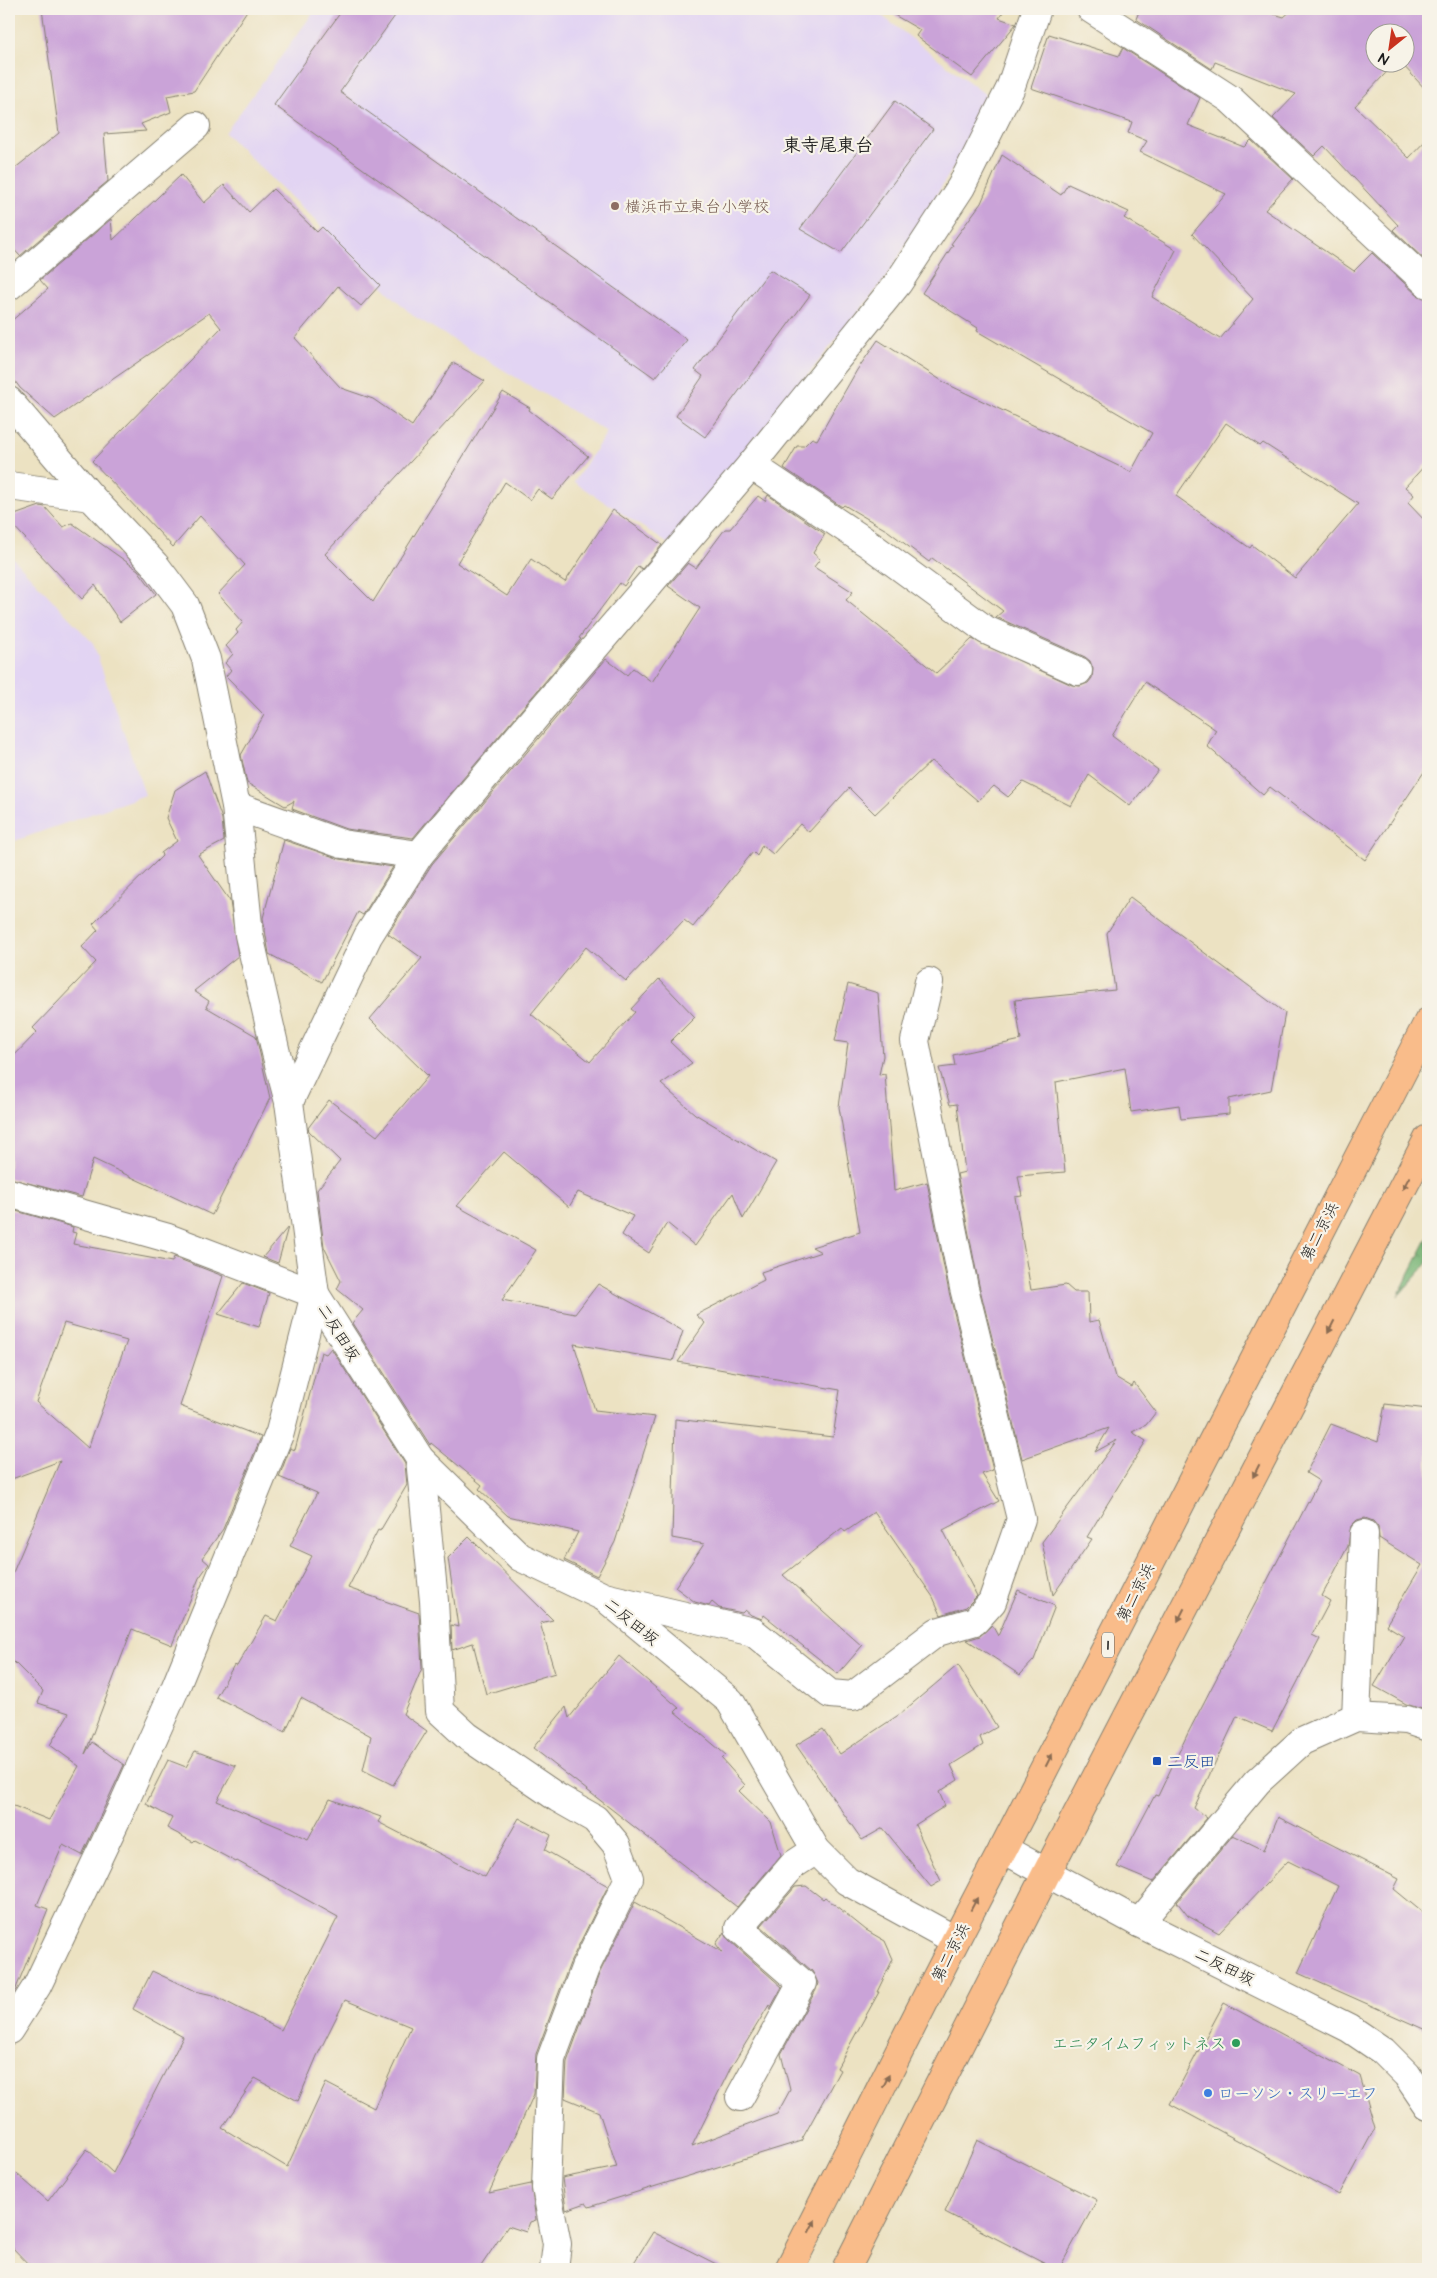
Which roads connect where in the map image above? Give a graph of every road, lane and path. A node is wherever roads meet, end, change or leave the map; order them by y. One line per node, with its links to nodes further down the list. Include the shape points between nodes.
1 (1037, 9): 7 (street, via 1010,89 961,188 898,283)
2 (1091, 9): 4 (street, via 1230,99)
3 (196, 126): 5 (street)
4 (1428, 284)
5 (9, 286)
6 (9, 401): 9 (street)
7 (752, 465): 10 (street, via 866,542 986,630); 12 (street)
8 (9, 486): 9 (street)
9 (91, 498): 11 (street, via 155,565 185,605 206,659)
10 (1078, 671)
11 (236, 806): 12 (street, via 342,844); 15 (street, via 249,935)
12 (419, 855): 15 (street, via 368,936)
13 (928, 982): 21 (street, via 915,1041 964,1288 1021,1519 992,1602 974,1621 937,1632 853,1696 830,1694 753,1632)
14 (1428, 1022): 24 (highway, 第二京浜 / 1, one-way to 14)
15 (290, 1102): 18 (street)
16 (1428, 1139): 26 (highway, one-way to 26)
17 (9, 1193): 18 (street, via 168,1238)
18 (315, 1294): 19 (street, 二反田坂); 29 (street, via 280,1432 174,1692 37,1986)
19 (420, 1459): 21 (street, 二反田坂, via 520,1557); 32 (street, via 434,1601 440,1711 467,1736 558,1798 595,1819 616,1844 629,1878 586,1968 551,2059 546,2188 557,2244)
20 (1364, 1534): 22 (street)
21 (604, 1597): 25 (street, 二反田坂, via 730,1701)
22 (1356, 1717): 23 (street, via 1407,1720); 27 (street, via 1302,1741 1257,1782)
23 (1428, 1727)
24 (1003, 1849): 26 (street, 二反田坂); 28 (highway, 第二京浜 / 1, one-way to 24)
25 (816, 1850): 28 (street, 二反田坂, via 847,1881); 30 (street, via 793,1865 739,1928 802,1983)
26 (1047, 1872): 27 (street, 二反田坂); 34 (highway)
27 (1139, 1923): 31 (street, 二反田坂, via 1349,2028 1383,2051 1401,2069)
28 (955, 1940): 33 (highway, 第二京浜 / 1, one-way to 28)
29 (9, 2030)
30 (740, 2098)
31 (1428, 2106)
32 (554, 2269)
33 (789, 2269)
34 (846, 2269)

